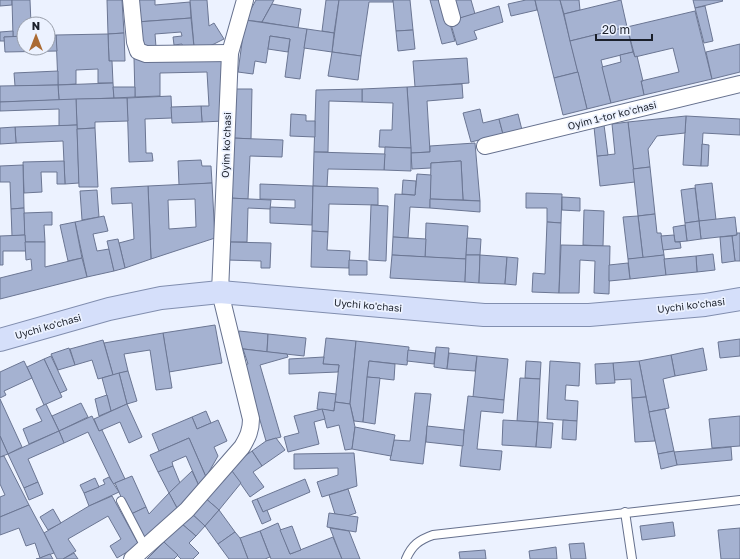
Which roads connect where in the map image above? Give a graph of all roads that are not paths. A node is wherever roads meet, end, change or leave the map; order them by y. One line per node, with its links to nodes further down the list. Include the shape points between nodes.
1 (130, 0): 5 (street, via 138,51 146,54)
2 (245, 0): 5 (street, Oyim koʻchasi)
3 (447, 0): 4 (street)
4 (452, 18)
5 (230, 53): 8 (street, Oyim koʻchasi)
6 (740, 84): 7 (street, Oyim 1-tor koʻchasi)
7 (485, 146)
8 (220, 292): 9 (main road, Uychi ko'chasi, via 484,315 589,315 706,305); 10 (main road, Uychi ko'chasi, via 162,298 109,309); 14 (street, Oyim koʻchasi, via 251,419 250,433 242,447 186,510)
9 (740, 299)
10 (0, 340)
11 (740, 500): 13 (lane)
12 (120, 501): 14 (lane)
13 (625, 512): 16 (lane, via 433,535 420,540 411,548); 17 (lane)
14 (145, 547): 15 (street, Oyim koʻchasi)
15 (132, 559)
16 (406, 559)
17 (632, 559)

